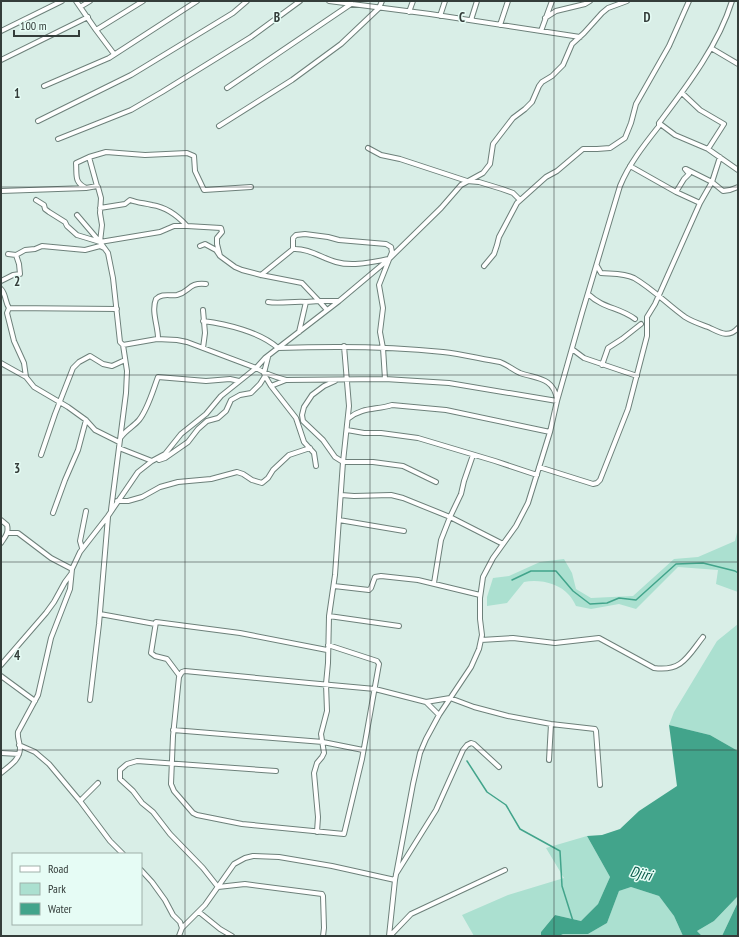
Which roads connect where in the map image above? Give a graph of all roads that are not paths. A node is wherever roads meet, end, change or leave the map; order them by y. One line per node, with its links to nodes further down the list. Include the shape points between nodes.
1 (62, 1): 29 (street)
2 (76, 1): 20 (street)
3 (90, 1): 20 (street)
4 (143, 1): 28 (street)
5 (197, 1): 33 (street)
6 (247, 1): 39 (street, via 131,75)
7 (300, 1): 42 (street, via 251,37 131,110)
8 (329, 1): 19 (street)
9 (382, 1): 21 (street)
10 (413, 1): 22 (street)
11 (445, 1): 23 (street)
12 (478, 1): 26 (street)
13 (508, 1): 27 (street)
14 (552, 1): 25 (street)
15 (590, 1): 25 (street, via 556,11)
16 (627, 1): 31 (street, via 608,8)
17 (689, 1): 58 (street, via 669,46 636,104 625,138 610,148 583,149)
18 (732, 1): 32 (street)
19 (351, 2): 21 (street); 37 (street)
20 (80, 7): 24 (street)
21 (379, 8): 22 (street); 41 (street, via 341,44 292,80)
22 (409, 12): 23 (street)
23 (440, 16): 26 (street)
24 (88, 17): 28 (street); 34 (street)
25 (545, 18): 30 (street)
26 (471, 20): 27 (street)
27 (500, 25): 30 (street)
28 (96, 30): 33 (street)
29 (1, 31)
30 (541, 31): 31 (street)
31 (580, 36): 49 (street, via 572,44 563,64 539,86 532,102 513,118 493,144 487,169)
32 (711, 48): 35 (street); 38 (street)
33 (114, 54): 36 (street)
34 (1, 60)
35 (738, 64)
36 (44, 86)
37 (227, 88)
38 (682, 94): 40 (street); 44 (street, via 700,110 724,124)
39 (38, 121)
40 (659, 123): 44 (street, via 675,135); 47 (street)
41 (219, 126)
42 (58, 139)
43 (368, 148): 49 (street, via 381,155)
44 (708, 149): 46 (street)
45 (89, 157): 51 (street); 52 (street, via 106,152 145,155 187,153 194,156 195,171 204,190); 54 (street, via 76,163 77,181)
46 (720, 157): 48 (street); 50 (street)
47 (630, 166): 56 (street); 71 (street, via 616,201)
48 (738, 170)
49 (467, 181): 58 (street, via 502,188); 70 (street, via 461,184 442,208)
50 (712, 182): 53 (street, via 724,191); 56 (street, via 685,169 689,174); 59 (street)
51 (97, 186): 54 (street); 60 (street)
52 (251, 187)
53 (738, 187)
54 (86, 188): 55 (street)
55 (1, 191)
56 (676, 192): 59 (street)
57 (36, 200): 63 (street, via 65,222 77,235)
58 (520, 200): 72 (street, via 506,221 494,254)
59 (700, 203): 78 (street)
60 (100, 208): 62 (street, via 125,204 130,200 167,210); 63 (street)
61 (77, 215): 63 (street)
62 (187, 226): 63 (street, via 174,226 147,235); 69 (street, via 221,228 222,232 217,238)
63 (100, 242): 65 (street)
64 (200, 246): 69 (street, via 205,244 216,250)
65 (106, 248): 68 (street, via 100,246 85,250 42,246); 84 (street)
66 (293, 249): 70 (street, via 341,263 363,264); 70 (street, via 293,238 305,234 386,244 391,247 392,252); 73 (street)
67 (8, 254): 68 (street)
68 (16, 255): 74 (street, via 20,274)
69 (220, 256): 73 (street, via 235,267)
70 (389, 259): 80 (street); 98 (street, via 379,285 383,308 380,329)
71 (597, 265): 77 (street); 78 (street, via 600,273 625,275)
72 (484, 266)
73 (261, 275): 79 (street, via 302,283)
74 (1, 281)
75 (206, 284): 92 (street, via 194,284 179,294 160,296 156,299 154,312)
76 (1, 288): 83 (street)
77 (588, 294): 87 (street, via 601,304); 99 (street)
78 (658, 296): 90 (street, via 695,323 729,334); 107 (street, via 647,317 647,336)
79 (319, 301): 80 (street); 82 (street); 86 (street)
80 (339, 301): 86 (street)
81 (268, 302): 82 (street)
82 (306, 302): 91 (street)
83 (9, 308): 84 (street); 108 (street, via 7,313 14,341 24,363)
84 (117, 309): 94 (street, via 120,342)
85 (203, 310): 88 (street)
86 (327, 310): 91 (street)
87 (635, 319)
88 (203, 321): 96 (street); 97 (street, via 250,333)
89 (641, 324): 104 (street, via 608,348)
90 (738, 328)
91 (299, 332): 97 (street)
92 (158, 338): 93 (street); 96 (street, via 186,342)
93 (129, 344): 94 (street); 100 (street)
94 (123, 345): 100 (street)
95 (344, 346): 97 (street); 98 (street); 112 (street)
96 (203, 348): 105 (street)
97 (278, 348): 101 (street)
98 (383, 348): 110 (street); 115 (street, via 444,352 500,362 519,373 549,383 555,390)
99 (572, 349): 104 (street, via 584,358); 115 (street)
100 (124, 354): 102 (street)
101 (268, 357): 105 (street); 106 (street)
102 (125, 360): 116 (street, via 112,366 90,356 79,362 73,368); 121 (street, via 127,373)
103 (1, 363): 108 (street)
104 (602, 365): 107 (street)
105 (256, 368): 106 (street); 113 (street)
106 (264, 374): 111 (street); 114 (street); 126 (street, via 260,384 251,393 231,400 226,411 198,428 188,442 165,458)
107 (637, 376): 129 (street, via 628,409 597,483 593,484)
108 (26, 377): 116 (street, via 34,387)
109 (339, 379): 111 (street); 112 (street); 127 (street, via 312,395 304,407 302,418 335,457)
110 (385, 379): 112 (street); 115 (street, via 460,384)
111 (286, 380): 114 (street)
112 (348, 380): 117 (street)
113 (239, 381): 121 (street, via 158,377 146,411); 126 (street, via 221,396 206,414 181,434 165,454)
114 (271, 386): 123 (street, via 296,418 304,442)
115 (557, 401): 120 (street)
116 (60, 402): 118 (street); 124 (street)
117 (349, 418): 119 (street); 120 (street, via 360,411 392,405 446,410)
118 (86, 420): 121 (street, via 95,430); 136 (street, via 76,455)
119 (347, 430): 125 (street, via 418,438); 127 (street)
120 (550, 432): 129 (street)
121 (120, 440): 122 (street)
122 (119, 448): 126 (street); 134 (street)
123 (310, 448): 128 (street, via 314,453); 133 (street, via 289,455 262,483 237,472 160,487 142,497)
124 (40, 455)
125 (473, 455): 130 (street); 138 (street, via 461,494)
126 (152, 461): 133 (street, via 138,472)
127 (343, 462): 131 (street, via 396,465); 132 (street)
128 (316, 466)
129 (539, 467): 130 (street)
130 (537, 475): 144 (street, via 528,503)
131 (436, 482)
132 (341, 495): 138 (street, via 397,496); 140 (street)
133 (117, 502): 134 (street)
134 (111, 510): 137 (street)
135 (86, 511): 145 (street, via 80,541)
136 (53, 513)
137 (108, 516): 145 (street); 150 (street)
138 (450, 517): 144 (street); 147 (street, via 441,540)
139 (1, 520): 142 (street, via 7,525)
140 (339, 520): 141 (street); 148 (street)
141 (404, 531)
142 (8, 533): 143 (street); 146 (street, via 18,533)
143 (1, 544)
144 (503, 544): 149 (street, via 487,567)
145 (82, 548): 146 (street)
146 (72, 572): 158 (street, via 46,613); 165 (street, via 70,589 51,638 41,688)
147 (434, 583): 148 (street, via 381,576 375,578 370,590); 149 (street)
148 (334, 586): 151 (street)
149 (480, 595): 155 (street)
150 (100, 614): 152 (street); 164 (street)
151 (329, 616): 153 (street); 156 (street)
152 (155, 624): 157 (street, via 158,621 240,633); 159 (street, via 151,653 167,659)
153 (399, 626)
154 (703, 636): 155 (street, via 678,666 658,668 599,638 555,643 512,638)
155 (481, 640): 163 (street, via 471,667)
156 (328, 645): 157 (street); 162 (street, via 379,662)
157 (328, 650): 161 (street)
158 (1, 665)
159 (179, 675): 161 (street, via 185,671); 169 (street)
160 (1, 676): 165 (street)
161 (326, 684): 162 (street); 170 (street, via 327,711 322,731)
162 (375, 689): 166 (street); 172 (street)
163 (450, 698): 166 (street); 167 (street); 168 (street, via 493,712)
164 (90, 700)
165 (35, 701): 171 (street, via 18,732)
166 (426, 702): 167 (street)
167 (439, 715): 187 (street, via 420,753)
168 (551, 724): 175 (street); 181 (street, via 595,729)
169 (173, 730): 170 (street); 176 (street)
170 (323, 742): 172 (street); 183 (street, via 323,755 314,773)
171 (19, 745): 174 (street); 182 (street, via 35,752 46,761)
172 (363, 750): 183 (street, via 345,832)
173 (1, 753): 174 (street)
174 (19, 754): 179 (street, via 15,762)
175 (549, 760)
176 (171, 763): 178 (street); 183 (street, via 172,787 197,815 242,824); 189 (street, via 137,761 127,764 120,770 120,779 154,812 170,834)
177 (499, 767): 187 (street, via 474,744 467,745 436,810)
178 (276, 771)
179 (1, 773)
180 (98, 783): 182 (street)
181 (600, 785)
182 (80, 801): 184 (street)
183 (317, 832)
184 (122, 853)
185 (504, 870): 195 (street, via 411,914)
186 (142, 871): 191 (street, via 161,894)
187 (396, 875): 188 (street)
188 (394, 880): 189 (street, via 317,863 253,856 234,864); 195 (street)
189 (218, 887): 190 (street); 194 (street, via 245,884 322,894)
190 (199, 912): 191 (street); 193 (street)
191 (182, 928): 192 (street)
192 (178, 936)
193 (232, 936)
194 (323, 936)
195 (389, 936)

